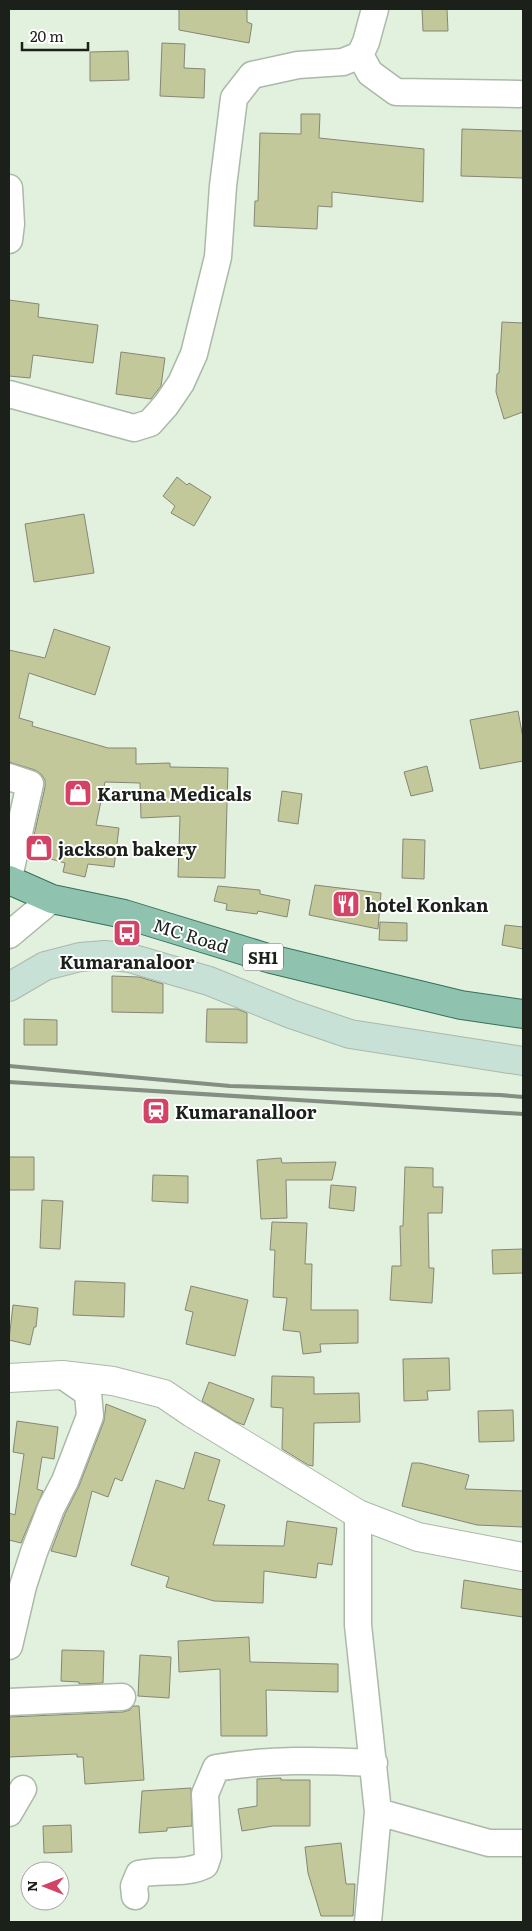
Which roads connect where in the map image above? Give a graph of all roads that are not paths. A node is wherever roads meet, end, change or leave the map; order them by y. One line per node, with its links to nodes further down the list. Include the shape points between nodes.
1 (376, 9): 2 (street)
2 (360, 55): 3 (street, via 370,73 396,92); 6 (street, via 343,62 298,65 252,75 234,98 218,257 194,354 181,383 150,423 134,428)
3 (519, 94)
4 (9, 188): 5 (street)
5 (9, 240)
6 (9, 394)
7 (9, 778): 8 (street, via 30,784)
8 (9, 879): 9 (main road, MC Road / SH1)
9 (52, 899): 10 (street); 12 (main road, MC Road / SH1, via 124,914 271,959 461,1005)
10 (9, 935)
11 (9, 987): 13 (main road, via 45,966 80,957 130,958 209,981 350,1034)
12 (523, 1014)
13 (523, 1061)
14 (62, 1375): 15 (street); 16 (street, via 114,1381 164,1394); 18 (street, via 88,1393 90,1416 34,1552)
15 (9, 1378)
16 (358, 1514): 17 (street, via 418,1537); 21 (street, via 358,1625)
17 (523, 1557)
18 (9, 1646)
19 (122, 1697): 20 (street)
20 (9, 1702)
21 (374, 1763): 23 (street); 26 (street, via 295,1761 216,1768 205,1794 208,1856 205,1865 197,1869 139,1874 134,1886)
22 (23, 1789): 24 (street)
23 (378, 1812): 25 (street, via 489,1843); 27 (street)
24 (9, 1813)
25 (523, 1843)
26 (135, 1896)
27 (368, 1922)

